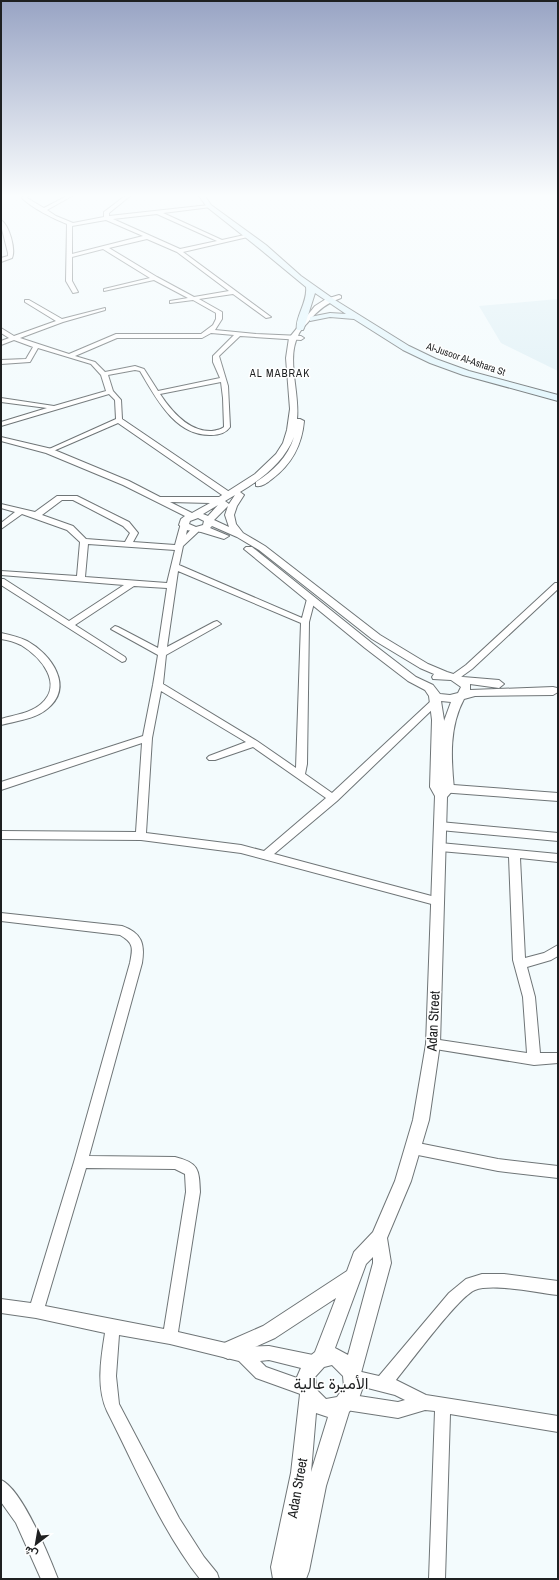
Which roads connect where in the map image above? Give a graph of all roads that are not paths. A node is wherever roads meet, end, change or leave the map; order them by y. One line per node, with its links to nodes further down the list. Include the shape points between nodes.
1 (69, 270): 9 (street, via 69,281)
2 (141, 270): 6 (street)
3 (203, 270): 10 (street)
4 (290, 270): 7 (main road, Al-Jusoor Al-Ashara St)
5 (298, 270): 13 (main road, Al-Jusoor Al-Ashara St)
6 (155, 278): 8 (street); 12 (street)
7 (310, 286): 13 (main road, Al-Jusoor Al-Ashara St); 22 (main road, via 310,299)
8 (106, 290)
9 (76, 292)
10 (234, 292): 11 (street); 18 (street)
11 (209, 296): 12 (street); 16 (street, via 206,300)
12 (192, 299): 15 (street); 16 (street)
13 (335, 299): 19 (street, via 321,309); 20 (main road, Al-Jusoor Al-Ashara St); 22 (street, via 322,302); 35 (main road, Al-Jusoor Al-Ashara St, via 435,354 485,372)
14 (28, 301): 21 (street)
15 (172, 302)
16 (209, 305): 24 (street, via 220,314)
17 (103, 309): 21 (street)
18 (268, 317)
19 (313, 319): 20 (main road, via 338,315); 27 (street)
20 (362, 320): 37 (main road, Al-Jusoor Al-Ashara St, via 406,348 433,361)
21 (61, 321): 26 (street)
22 (300, 328): 27 (street)
23 (1, 330): 26 (street)
24 (211, 331): 25 (street); 30 (street, via 192,338 116,336)
25 (238, 335): 27 (street); 33 (street, via 216,356 215,360)
26 (13, 338): 28 (street); 29 (street)
27 (297, 338): 44 (street, via 289,366 293,391 292,430 286,444 263,473); 45 (street, via 300,427 294,451 281,468)
28 (1, 342)
29 (36, 346): 30 (street); 31 (street, via 28,361)
30 (69, 356): 32 (street, via 93,364)
31 (1, 362)
32 (104, 374): 34 (street); 36 (street, via 135,368 142,370)
33 (224, 379): 36 (street); 36 (street, via 228,398 227,427 220,432 203,433 189,428 173,415)
34 (110, 392): 39 (street); 40 (street, via 118,400)
35 (558, 392)
36 (157, 394)
37 (558, 398)
38 (1, 400): 39 (street)
39 (53, 407): 41 (street)
40 (119, 420): 43 (street); 44 (street)
41 (1, 424)
42 (1, 439): 43 (street)
43 (49, 451): 46 (street, via 126,483)
44 (228, 495): 47 (street)
45 (240, 496): 52 (street, via 222,505); 54 (street, via 233,503 229,516 232,526)
46 (154, 498): 47 (street); 51 (street, via 168,506 171,511)
47 (219, 500): 51 (street)
48 (1, 506): 49 (street)
49 (21, 511): 50 (street); 53 (street)
50 (36, 515): 55 (street, via 70,528); 56 (street, via 60,498 74,498 126,524 134,533)
51 (189, 519): 52 (street, via 202,516); 52 (street, via 188,528); 57 (street)
52 (204, 525): 54 (street); 57 (street); 65 (street, via 247,548)
53 (1, 527)
54 (240, 535): 73 (street, via 278,560 376,637 424,666)
55 (84, 541): 56 (street); 60 (street)
56 (128, 544): 57 (street)
57 (178, 547): 58 (street)
58 (174, 566): 64 (street); 66 (street)
59 (1, 573): 60 (street)
60 (81, 578): 62 (street)
61 (1, 581): 67 (street)
62 (132, 583): 64 (street); 67 (street)
63 (558, 585): 73 (street, via 469,667)
64 (170, 586): 71 (street)
65 (311, 599): 66 (street); 76 (street)
66 (305, 622): 82 (street)
67 (70, 624): 72 (street)
68 (217, 624): 71 (street)
69 (115, 629): 71 (street)
70 (1, 636): 78 (street, via 26,644 38,653 57,680 57,689 44,706 31,713)
71 (162, 654): 74 (street)
72 (122, 659)
73 (453, 678): 75 (street); 76 (street, via 432,679); 77 (street, via 466,688)
74 (158, 685): 79 (street); 80 (street)
75 (555, 692): 77 (street, via 486,691)
76 (432, 695): 77 (street, via 446,699); 84 (street, Adan Street, via 438,720); 86 (street)
77 (461, 696): 84 (street, Adan Street, via 448,718)
78 (1, 722)
79 (147, 738): 83 (street); 89 (street)
80 (254, 742): 81 (street); 82 (street)
81 (212, 758)
82 (300, 774): 86 (street)
83 (1, 786)
84 (442, 791): 85 (street); 87 (street, Adan Street)
85 (558, 797)
86 (333, 798): 93 (street)
87 (440, 826): 90 (street); 91 (street, Adan Street)
88 (1, 835): 89 (street)
89 (141, 836): 93 (street, via 241,848)
90 (558, 837)
91 (440, 847): 92 (street); 95 (street, Adan Street)
92 (514, 854): 94 (street); 98 (street)
93 (266, 855): 95 (street)
94 (558, 858)
95 (439, 902): 99 (street, Adan Street)
96 (1, 917): 103 (street, via 122,931 136,941 136,963)
97 (558, 950): 98 (street, via 547,957)
98 (520, 964): 101 (street, via 529,997)
99 (433, 1044): 101 (street); 102 (street, Adan Street, via 421,1120)
100 (558, 1058): 101 (street)
101 (534, 1059)
102 (413, 1148): 104 (street, via 498,1165); 105 (street, Adan Street, via 403,1181)
103 (81, 1162): 109 (street); 111 (street, via 175,1163 192,1171 193,1192)
104 (558, 1172)
105 (379, 1238): 106 (street, Adan Street, via 360,1258); 114 (street, Adan Street, via 382,1262)
106 (354, 1276): 112 (street); 113 (street, Adan Street)
107 (558, 1288): 115 (street, via 501,1282 473,1284 454,1298)
108 (1, 1306): 109 (street)
109 (36, 1311): 110 (street)
110 (113, 1327): 111 (street); 123 (street, via 107,1387 112,1406 173,1524 198,1563)
111 (170, 1337): 112 (street)
112 (236, 1352): 113 (street, via 269,1353); 116 (street, via 261,1373)
113 (317, 1360): 114 (street, via 333,1356 344,1362); 116 (street, via 308,1370)
114 (353, 1375): 115 (street); 118 (street, via 353,1391)
115 (382, 1385): 117 (street, via 397,1388)
116 (308, 1392): 118 (street, via 315,1403 323,1408 333,1409); 124 (street, Adan Street, via 301,1473 281,1567)
117 (425, 1402): 118 (street, via 398,1410); 119 (street)
118 (344, 1404): 125 (street, Adan Street, via 316,1486 300,1571)
119 (443, 1405): 120 (street); 126 (street)
120 (558, 1424)
121 (1, 1488): 122 (street, via 22,1518)
122 (50, 1579)
123 (212, 1579)
124 (283, 1579)
125 (296, 1579)
126 (437, 1579)

